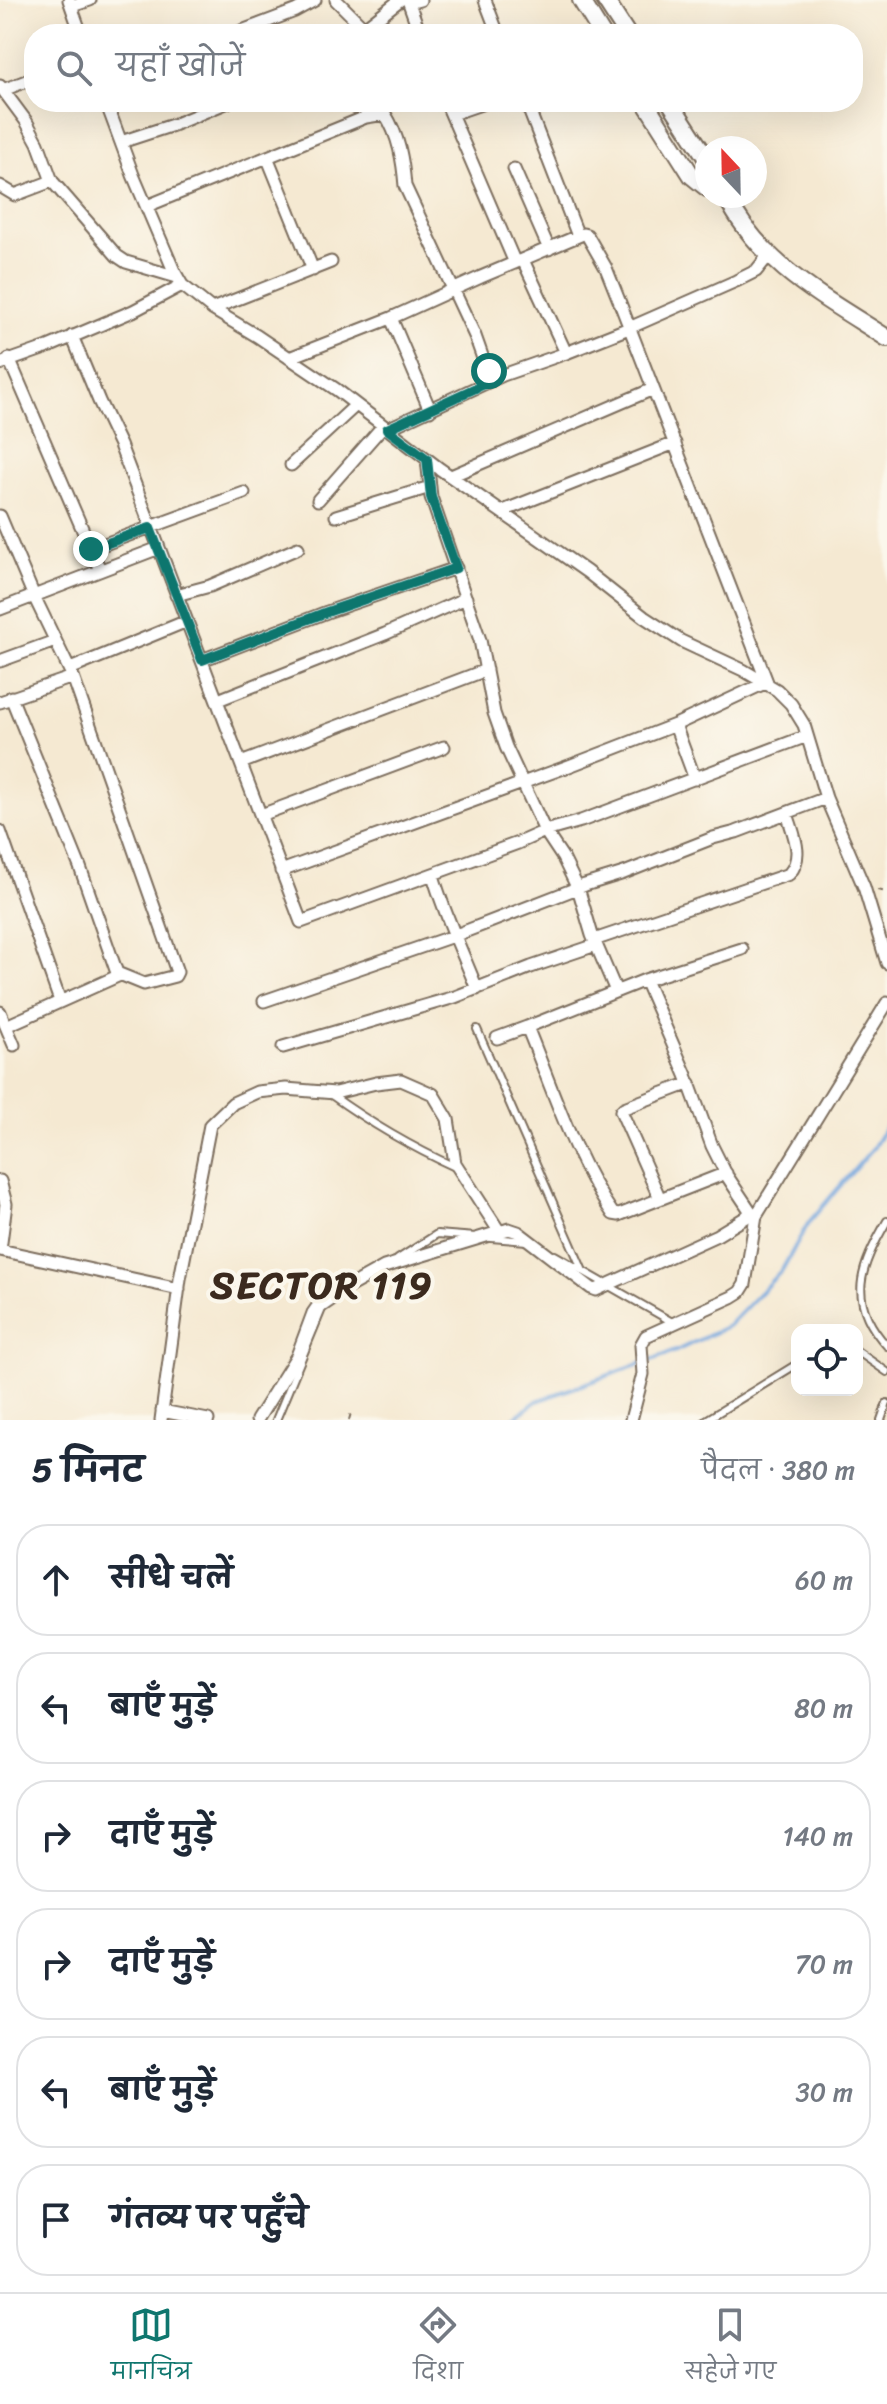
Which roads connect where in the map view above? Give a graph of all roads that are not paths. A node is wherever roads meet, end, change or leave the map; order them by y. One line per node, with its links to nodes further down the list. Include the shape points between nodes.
1 (90, 0): 7 (street)
2 (315, 0): 10 (street)
3 (336, 0): 11 (street)
4 (485, 0): 14 (street)
5 (581, 0): 15 (main road)
6 (409, 1): 12 (street); 13 (street)
7 (70, 3): 9 (street)
8 (611, 3): 16 (main road)
9 (77, 24)
10 (261, 24)
11 (357, 24)
12 (376, 24)
13 (417, 24)
14 (494, 24)
15 (596, 24)
16 (622, 24)
17 (24, 81): 18 (street)
18 (2, 88): 31 (street, via 38,143)
19 (110, 112): 27 (street)
20 (204, 112): 27 (street)
21 (458, 112): 25 (street)
22 (530, 112): 35 (street)
23 (651, 112): 30 (main road)
24 (676, 112): 26 (main road)
25 (452, 114): 38 (street)
26 (695, 141)
27 (121, 142): 33 (street)
28 (268, 159): 33 (street); 40 (street); 42 (street, via 366,117 385,114 403,161 405,186)
29 (514, 169): 36 (street)
30 (695, 178)
31 (52, 181): 32 (street, via 18,194); 41 (street, via 117,256)
32 (2, 190)
33 (147, 206): 41 (street)
34 (734, 208): 37 (main road)
35 (578, 236): 36 (street); 45 (street, via 585,234 591,242)
36 (549, 249): 38 (street)
37 (768, 256): 45 (street, via 756,271); 47 (main road)
38 (519, 261): 42 (street); 48 (street)
39 (331, 262): 40 (street)
40 (313, 270): 43 (street)
41 (180, 281): 43 (street); 46 (street, via 133,311)
42 (453, 289): 44 (street); 51 (street)
43 (212, 309): 49 (street)
44 (391, 318): 49 (street); 54 (street)
45 (629, 328): 48 (street); 52 (street)
46 (72, 336): 50 (street); 66 (street)
47 (887, 338)
48 (566, 353): 51 (street)
49 (289, 358): 53 (street)
50 (5, 362): 70 (street)
51 (491, 381): 54 (street)
52 (653, 389): 56 (street); 59 (street)
53 (356, 405): 55 (street); 58 (street)
54 (430, 410): 55 (street)
55 (385, 427): 57 (street); 62 (street)
56 (675, 443): 63 (street); 83 (street)
57 (427, 459): 59 (street); 60 (street)
58 (291, 465)
59 (451, 476): 63 (street)
60 (430, 487): 65 (street); 71 (street)
61 (244, 493): 66 (street)
62 (318, 500)
63 (503, 511): 83 (street, via 644,617)
64 (0, 516): 67 (street)
65 (336, 516)
66 (150, 528): 68 (street); 70 (street)
67 (5, 541): 73 (street)
68 (159, 548): 72 (street); 74 (street)
69 (298, 548): 74 (street)
70 (91, 549): 72 (street)
71 (456, 568): 75 (street); 79 (street)
72 (100, 570): 73 (street)
73 (33, 594): 76 (street); 78 (street)
74 (176, 595): 77 (street)
75 (466, 598): 81 (street); 85 (street)
76 (0, 609)
77 (187, 621): 79 (street); 82 (street)
78 (55, 641): 80 (street); 82 (street)
79 (202, 660): 85 (street)
80 (0, 661)
81 (486, 670): 89 (street); 91 (street, via 494,713)
82 (71, 673): 84 (street); 104 (street, via 177,972 150,984)
83 (767, 682): 86 (street); 87 (street, via 791,704)
84 (6, 700): 104 (street, via 80,867)
85 (218, 700): 89 (street)
86 (675, 725): 90 (street); 91 (street)
87 (807, 736): 90 (street); 92 (street)
88 (444, 747): 94 (street)
89 (241, 763): 94 (street)
90 (695, 779): 96 (street)
91 (523, 782): 96 (street); 97 (street)
92 (826, 798): 93 (street); 103 (street, via 864,887)
93 (787, 813): 99 (street); 101 (street, via 798,858 789,874)
94 (261, 815): 97 (street)
95 (0, 831): 108 (street)
96 (545, 831): 98 (street); 99 (street)
97 (281, 871): 98 (street, via 304,923)
98 (433, 875): 100 (street)
99 (577, 888): 100 (street); 101 (street)
100 (456, 935): 106 (street); 109 (street)
101 (595, 942): 106 (street); 107 (street)
102 (742, 949): 105 (street)
103 (887, 963)
104 (120, 975): 108 (street)
105 (645, 980): 107 (street); 118 (street)
106 (477, 989): 117 (street)
107 (616, 991): 113 (street)
108 (60, 1001): 112 (street)
109 (264, 1001)
110 (887, 1003): 124 (street)
111 (0, 1012): 112 (street)
112 (6, 1026): 116 (street)
113 (527, 1027): 115 (street); 123 (street, via 583,1164 613,1214)
114 (477, 1029): 131 (lane)
115 (497, 1038)
116 (14, 1045)
117 (283, 1047)
118 (690, 1083): 121 (street); 123 (street, via 621,1111)
119 (327, 1092): 120 (lane, via 416,1149); 120 (street, via 401,1080 433,1094 448,1119); 133 (street, via 257,1092 233,1103 210,1125)
120 (460, 1169): 126 (street)
121 (726, 1173): 123 (street); 124 (street)
122 (0, 1181): 129 (street, via 6,1204)
123 (660, 1199)
124 (753, 1214): 132 (street); 134 (street, via 740,1292)
125 (887, 1221): 135 (lane, via 860,1279 865,1314)
126 (499, 1231): 127 (street); 128 (street, via 518,1232)
127 (480, 1237): 128 (lane); 130 (street)
128 (529, 1241): 131 (lane); 132 (street, via 591,1288)
129 (0, 1250): 133 (street)
130 (388, 1266): 142 (street, via 320,1303 297,1356); 143 (lane, via 322,1309)
131 (583, 1271): 132 (lane)
132 (608, 1285): 134 (lane)
133 (179, 1289): 140 (street)
134 (674, 1323): 144 (street, via 646,1336 641,1345 643,1374)
135 (887, 1346)
136 (863, 1355): 138 (lane)
137 (791, 1368): 145 (lane)
138 (887, 1372)
139 (887, 1403): 146 (lane)
140 (162, 1416): 141 (street)
141 (208, 1420)
142 (257, 1420)
143 (276, 1420)
144 (631, 1420)
145 (706, 1420)
146 (881, 1420)

